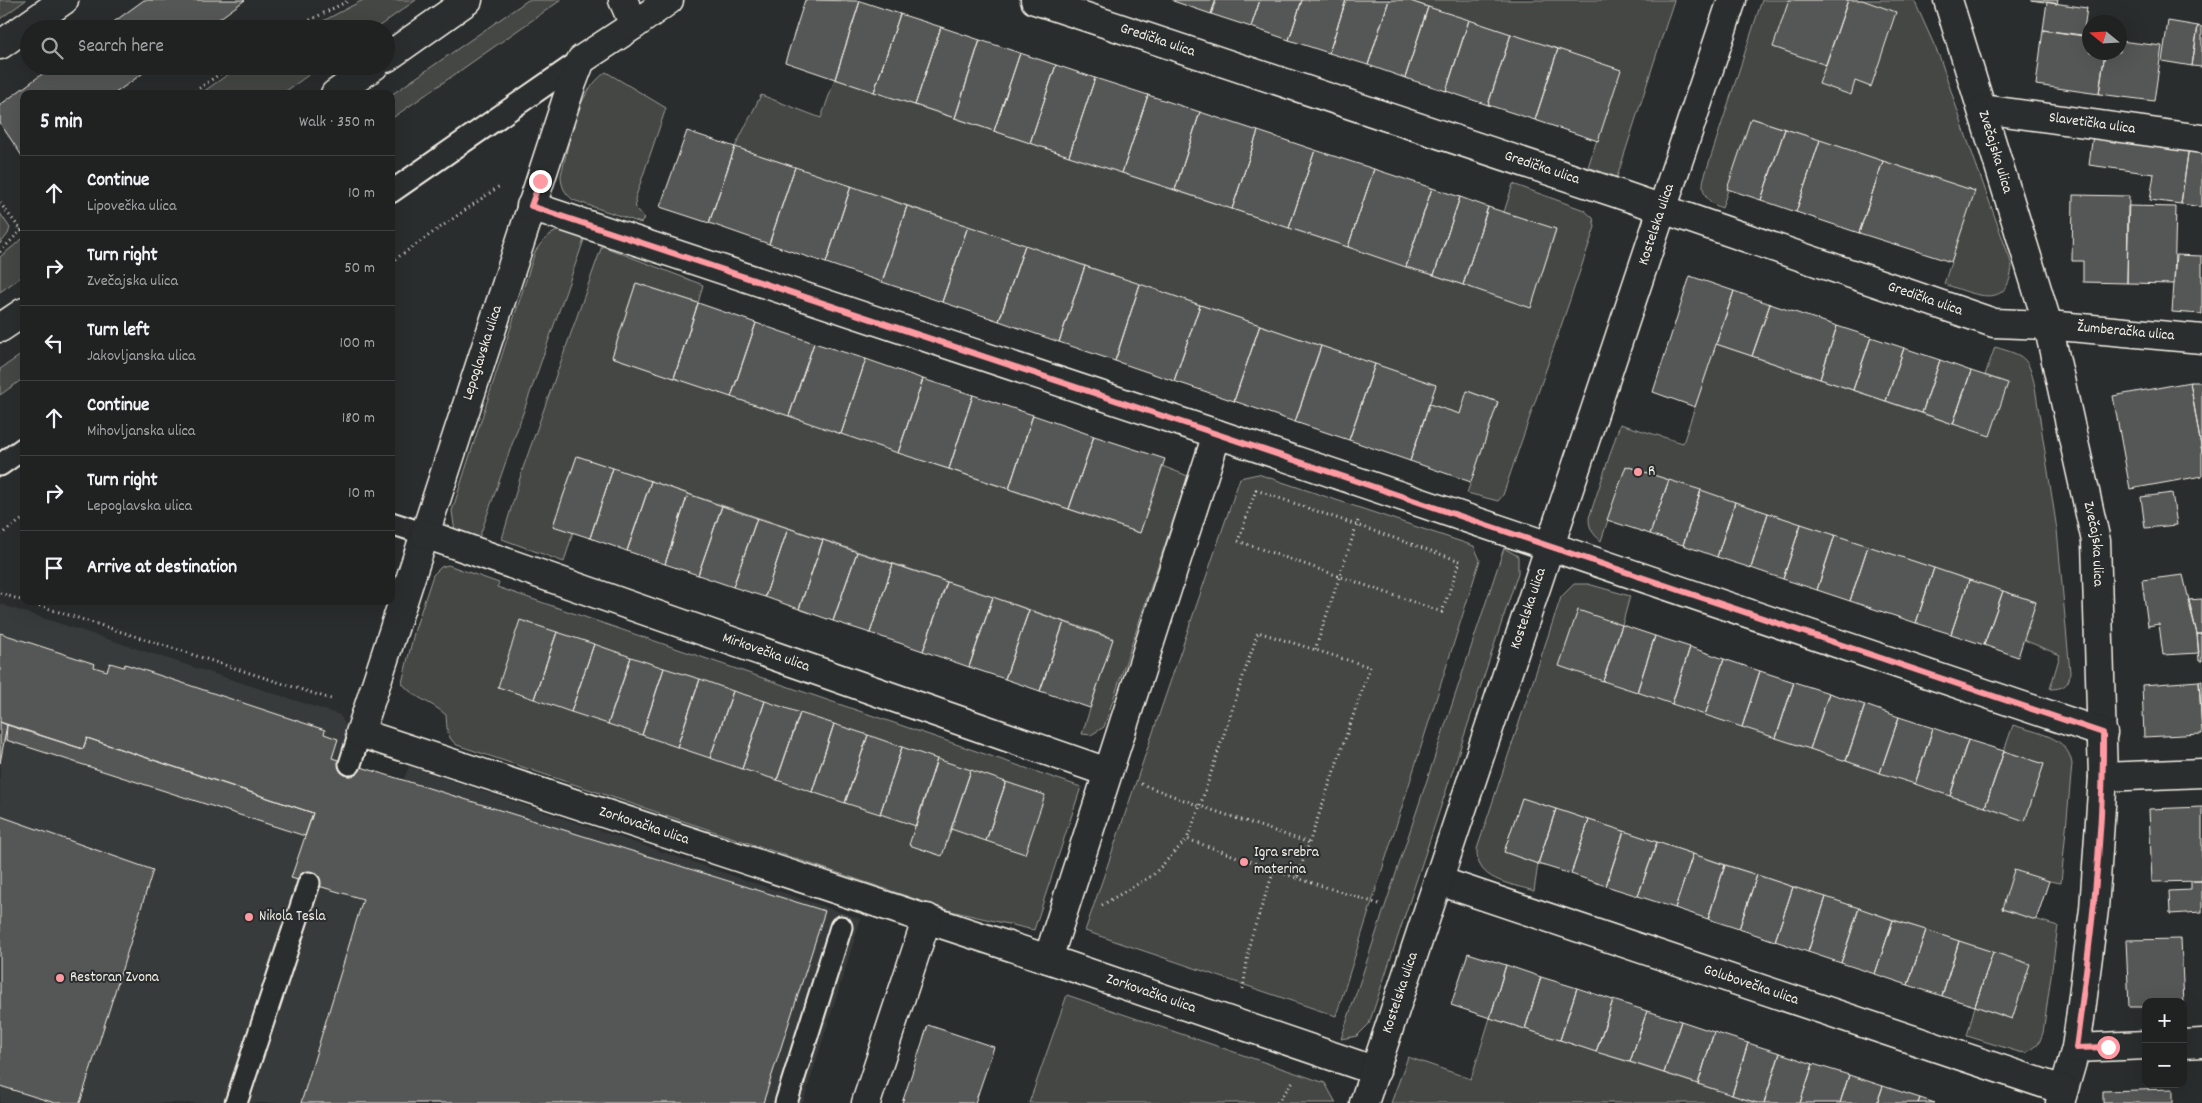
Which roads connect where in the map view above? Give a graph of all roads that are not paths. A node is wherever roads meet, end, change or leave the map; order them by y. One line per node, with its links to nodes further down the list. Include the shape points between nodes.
1 (64, 0): 8 (street)
2 (468, 0): 12 (street)
3 (623, 0): 9 (street)
4 (669, 0): 9 (street)
5 (1035, 0): 20 (street, Gredička ulica)
6 (1732, 0): 20 (street, Kostelska ulica)
7 (1948, 0): 16 (street, Zvečajska ulica)
8 (36, 20)
9 (634, 25): 13 (street)
10 (20, 31): 11 (street)
11 (0, 45)
12 (395, 52)
13 (581, 60): 18 (lane); 19 (street, Lepoglavska ulica)
14 (361, 75): 15 (street)
15 (341, 90)
16 (1983, 109): 17 (street, Slavetička ulica); 22 (street, Zvečajska ulica)
17 (2202, 140)
18 (395, 189)
19 (531, 206): 25 (street); 29 (street, Lepoglavska ulica)
20 (1662, 209): 22 (street, Gredička ulica, via 1994,323); 30 (street, Kostelska ulica)
21 (20, 315): 23 (street)
22 (2048, 325): 24 (street, Žumberačka ulica); 32 (street, Zvečajska ulica, via 2096,541)
23 (0, 328)
24 (2202, 339)
25 (1217, 434): 30 (street); 34 (street)
26 (20, 451): 27 (lane)
27 (0, 465)
28 (395, 524): 29 (lane)
29 (425, 534): 31 (street, Lepoglavska ulica); 34 (street, Mirkovečka ulica)
30 (1550, 547): 32 (street); 37 (street, Kostelska ulica)
31 (360, 733): 33 (lane); 39 (street, Zorkovačka ulica)
32 (2103, 733): 36 (street, Zvečajska ulica)
33 (350, 764)
34 (1107, 772): 41 (street)
35 (2202, 773): 36 (street)
36 (2104, 777): 45 (street, Zvečajska ulica, via 2094,909)
37 (1439, 881): 46 (street, Kostelska ulica); 47 (street, Golubovečka ulica)
38 (310, 883): 48 (lane)
39 (927, 918): 41 (street, Zorkovačka ulica); 50 (street)
40 (841, 927): 49 (lane)
41 (1048, 959): 46 (street, Zorkovačka ulica)
42 (2202, 1043): 43 (street)
43 (2187, 1044)
44 (2142, 1045): 45 (street)
45 (2076, 1048): 47 (street, Zvečajska ulica)
46 (1376, 1071): 51 (street, Kostelska ulica)
47 (2062, 1097)
48 (236, 1103)
49 (786, 1103)
50 (866, 1103)
51 (1364, 1103)

